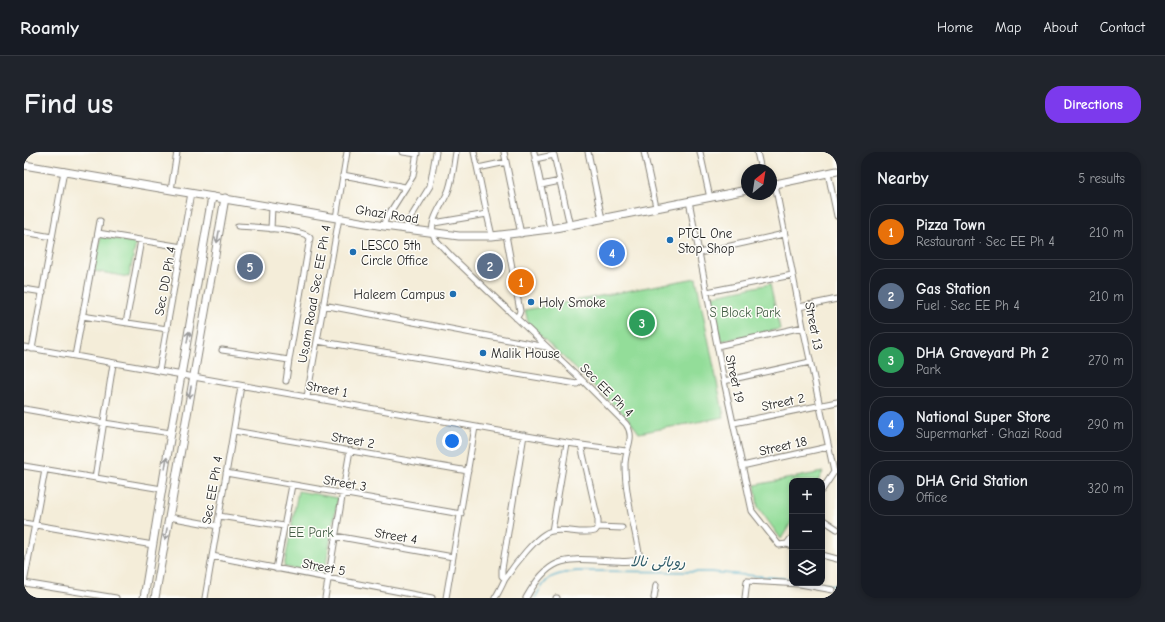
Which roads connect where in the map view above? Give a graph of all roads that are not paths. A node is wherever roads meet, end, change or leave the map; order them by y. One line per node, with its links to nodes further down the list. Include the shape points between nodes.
1 (177, 152): 28 (street)
2 (347, 152): 23 (street, Us,am Road Sec EE Ph 4)
3 (403, 152): 13 (street)
4 (436, 152): 49 (street, via 430,186 408,222)
5 (456, 152): 43 (street, via 449,189)
6 (474, 152): 19 (street)
7 (504, 152): 16 (street)
8 (534, 152): 15 (street)
9 (590, 152): 41 (street)
10 (644, 152): 37 (street)
11 (700, 152): 33 (street)
12 (757, 152): 17 (street)
13 (417, 153): 27 (street, via 413,176)
14 (554, 153): 15 (street); 24 (street)
15 (535, 159): 26 (street)
16 (506, 162): 19 (street); 53 (street)
17 (760, 164)
18 (24, 165): 20 (street, Ghazi Road)
19 (478, 168): 38 (street)
20 (64, 171): 28 (street, Ghazi Road); 57 (street)
21 (837, 171): 22 (street)
22 (828, 172): 25 (street); 39 (street)
23 (343, 175): 27 (street); 40 (street, Us,am Road Sec EE Ph 4)
24 (560, 181): 26 (street); 46 (street)
25 (777, 183)
26 (541, 185): 48 (street)
27 (405, 187): 45 (street)
28 (171, 190): 30 (street, Ghazi Road)
29 (741, 191): 33 (street, Ghazi Road)
30 (191, 193): 31 (street, Ghazi Road); 59 (street, Sec DD Ph 4)
31 (212, 197): 32 (street, Ghazi Road); 84 (street, one-way to 31)
32 (225, 198): 36 (street, Ghazi Road); 85 (street, one-way to 85)
33 (710, 198): 35 (street, Ghazi Road)
34 (777, 200): 54 (street, Street 13)
35 (689, 201): 37 (street, Ghazi Road); 60 (street, Street 19)
36 (272, 207): 40 (street, Ghazi Road); 47 (street)
37 (656, 208): 41 (street, Ghazi Road)
38 (487, 214): 43 (street); 56 (street)
39 (837, 216)
40 (338, 218): 45 (street, Ghazi Road); 66 (street, Us,am Road Sec EE Ph 4)
41 (602, 219): 46 (street, Ghazi Road)
42 (100, 221): 51 (street)
43 (434, 223): 52 (street)
44 (238, 226): 47 (street)
45 (384, 226): 49 (street, Ghazi Road)
46 (570, 226): 48 (street, Ghazi Road)
47 (271, 229): 80 (street, via 306,234 310,238)
48 (550, 229): 53 (street, Ghazi Road)
49 (406, 230): 52 (street, Ghazi Road)
50 (24, 232): 57 (street)
51 (98, 233): 58 (street); 68 (street)
52 (433, 233): 56 (street, Ghazi Road); 69 (street, Sec EE Ph 4, via 435,239)
53 (521, 234): 55 (street, Ghazi Road)
54 (784, 234): 60 (street); 61 (street, Street 13)
55 (506, 235): 56 (street, Ghazi Road); 69 (street, via 520,311)
56 (492, 236)
57 (52, 237): 63 (street)
58 (141, 240): 59 (street); 70 (street)
59 (182, 247): 72 (street, Sec DD Ph 4)
60 (699, 253): 64 (street, Street 19)
61 (792, 275): 64 (street); 67 (street, Street 13)
62 (24, 289): 63 (street)
63 (42, 292): 77 (street)
64 (707, 292): 74 (street, Street 19)
65 (837, 299): 67 (street)
66 (323, 304): 73 (street, Us,am Road Sec EE Ph 4); 76 (street)
67 (799, 307): 71 (street, Street 13)
68 (82, 316): 70 (street); 79 (street)
69 (516, 318): 76 (street, Sec EE Ph 4)
70 (126, 322): 72 (street)
71 (802, 327): 74 (street); 81 (street, Street 13)
72 (167, 329): 83 (street, Sec DD Ph 4)
73 (316, 341): 86 (street, via 577,384); 90 (street, Us,am Road Sec EE Ph 4)
74 (717, 346): 88 (street, Street 19)
75 (24, 347): 77 (street, Street 1)
76 (547, 347): 86 (street, Sec EE Ph 4)
77 (32, 349): 79 (street, Street 1)
78 (222, 350): 80 (street)
79 (75, 356): 82 (street, Street 1)
80 (289, 360): 87 (street)
81 (810, 362): 88 (street); 92 (street, Street 13)
82 (113, 364): 83 (street, Street 1); 95 (street)
83 (159, 371): 84 (street, Street 1)
84 (181, 375): 85 (street, Street 1); 98 (street)
85 (193, 377): 89 (street, Street 1); 118 (street, one-way to 118)
86 (582, 380): 104 (street, Sec EE Ph 4, via 629,428 631,437)
87 (286, 381)
88 (724, 381): 94 (street, Street 19)
89 (241, 386): 90 (street, Street 1); 97 (street, Sec EE Ph 4)
90 (307, 397): 96 (street, Street 1)
91 (837, 402): 92 (street, Street 2)
92 (819, 405): 94 (street, Street 2); 102 (street, Street 13)
93 (24, 409): 95 (street)
94 (734, 423): 106 (street, Street 19)
95 (104, 424): 98 (street); 111 (street)
96 (475, 427): 99 (street, Street 1); 108 (street)
97 (234, 431): 103 (street, Street 2); 109 (street, Sec EE Ph 4)
98 (171, 433): 114 (street, one-way to 98)
99 (524, 435): 100 (street, Street 1); 137 (street, via 502,569 502,576)
100 (567, 443): 101 (street, Street 1); 127 (street)
101 (581, 445): 104 (street, Street 1); 124 (street)
102 (828, 447): 106 (street, Street 18); 110 (street, Street 13)
103 (350, 450): 108 (street, Street 2); 115 (street)
104 (626, 451): 149 (street, Sec EE Ph 4, via 626,485 638,559 574,560 555,564 537,579)
105 (24, 466): 107 (street)
106 (742, 466): 130 (street, Street 19, via 752,511 779,544)
107 (45, 470): 111 (street); 121 (street)
108 (468, 471): 116 (street)
109 (226, 473): 112 (street, Street 3); 117 (street, Sec EE Ph 4)
110 (835, 473): 113 (street)
111 (95, 478): 114 (street)
112 (292, 485): 115 (street, Street 3); 123 (street)
113 (825, 486)
114 (162, 489): 129 (street)
115 (343, 494): 116 (street, Street 3); 128 (street)
116 (461, 514): 133 (street)
117 (219, 516): 122 (street, Sec EE Ph 4); 123 (street)
118 (169, 517): 122 (street); 143 (street, one-way to 143)
119 (825, 522): 126 (street)
120 (24, 523): 121 (street)
121 (35, 524): 129 (street); 138 (street)
122 (218, 526): 131 (street, Sec EE Ph 4)
123 (284, 526): 135 (street)
124 (598, 527): 125 (street); 127 (street, via 590,533)
125 (622, 528)
126 (837, 529)
127 (552, 531): 137 (street, via 538,538)
128 (336, 536): 133 (street, Street 4); 136 (street)
129 (153, 545): 142 (street)
130 (789, 545)
131 (212, 556): 135 (street, Street 5); 144 (street, Sec EE Ph 4)
132 (825, 556): 134 (street)
133 (453, 557): 147 (street)
134 (837, 559)
135 (276, 569): 136 (street, Street 5)
136 (328, 579): 145 (street); 146 (street, Street 5)
137 (506, 579): 148 (street)
138 (24, 583): 141 (street)
139 (656, 585): 150 (street)
140 (833, 590): 151 (street, via 800,584 747,581)
141 (116, 598)
142 (144, 598)
143 (155, 598)
144 (205, 598)
145 (325, 598)
146 (432, 598)
147 (446, 598)
148 (495, 598)
149 (526, 598)
150 (654, 598)
151 (745, 598)

